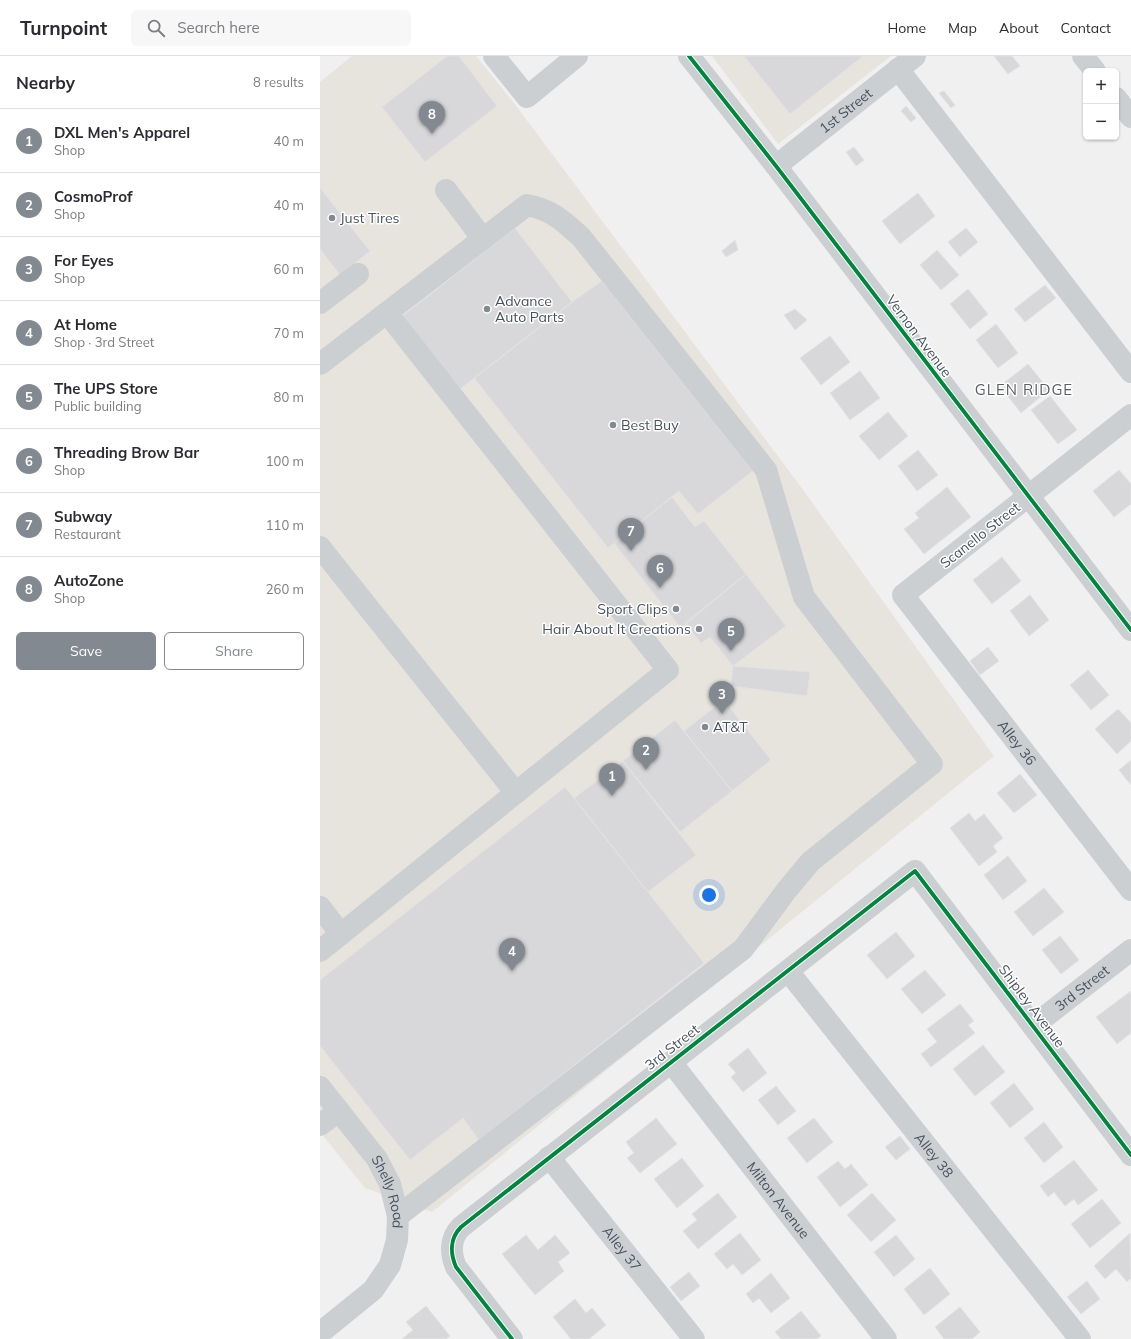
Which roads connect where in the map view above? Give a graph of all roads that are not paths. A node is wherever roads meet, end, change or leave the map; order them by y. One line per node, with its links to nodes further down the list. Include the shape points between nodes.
1 (494, 56): 2 (street, via 527,97)
2 (577, 56)
3 (689, 56): 10 (street, Vernon Avenue)
4 (915, 56): 7 (street, 1st Street)
5 (1083, 56): 6 (street)
6 (1093, 68)
7 (898, 70): 10 (street, 1st Street); 17 (street)
8 (1119, 102): 9 (street)
9 (1131, 117)
10 (776, 166): 19 (street, Vernon Avenue)
11 (446, 190): 12 (street)
12 (483, 239): 15 (street); 38 (street, via 527,205 542,208 559,217 581,237 766,470 804,597 932,764 810,862 743,949)
13 (358, 274): 14 (street)
14 (320, 303)
15 (386, 313): 16 (street); 23 (street, via 668,670)
16 (320, 364)
17 (1131, 372)
18 (1131, 415): 19 (street, Scanello Street)
19 (1029, 496): 21 (street, Scanello Street); 22 (street, Vernon Avenue)
20 (320, 547): 23 (street)
21 (903, 595): 25 (street, Alley 36)
22 (1131, 630)
23 (516, 793): 27 (street)
24 (915, 871): 30 (street, 3rd Street); 31 (street, Shipley Avenue)
25 (1131, 890)
26 (320, 907): 27 (street)
27 (341, 934): 29 (street)
28 (1131, 950): 31 (street, 3rd Street)
29 (320, 951)
30 (788, 971): 32 (street, 3rd Street); 43 (street, Alley 38)
31 (1034, 1026): 36 (street, Shipley Avenue)
32 (671, 1062): 37 (street, 3rd Street); 42 (street, Milton Avenue)
33 (320, 1087): 34 (street, Shelly Road)
34 (339, 1110): 35 (street); 38 (street, Shelly Road, via 377,1160 390,1184)
35 (320, 1125)
36 (1131, 1155)
37 (549, 1157): 40 (street, 3rd Street, via 454,1233 452,1256 456,1267); 41 (street, Alley 37)
38 (398, 1216): 39 (street, Shelly Road, via 397,1240 390,1265 373,1290)
39 (320, 1333)
40 (512, 1339)
41 (694, 1339)
42 (886, 1339)
43 (1080, 1339)

